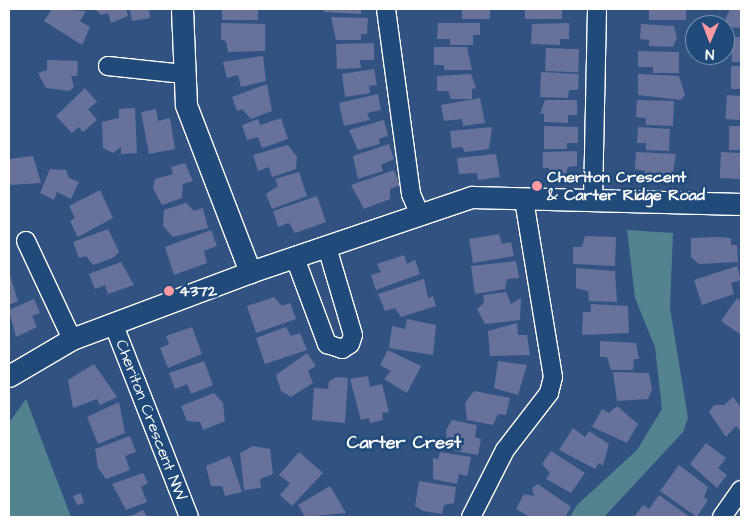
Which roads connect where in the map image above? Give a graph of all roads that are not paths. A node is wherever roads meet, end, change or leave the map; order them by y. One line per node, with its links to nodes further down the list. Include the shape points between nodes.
1 (182, 9): 5 (street)
2 (386, 9): 9 (street, via 411,194)
3 (597, 9): 7 (street)
4 (108, 66): 5 (street)
5 (184, 74): 13 (street, via 186,105)
6 (524, 199): 7 (street); 9 (street, via 472,197); 19 (street, via 553,377 549,393 505,450)
7 (593, 201): 8 (street)
8 (741, 204)
9 (420, 215): 11 (street)
10 (26, 241): 15 (street)
11 (327, 248): 12 (street); 12 (street, via 353,335 350,344 342,349 327,344)
12 (296, 258): 13 (street)
13 (250, 272): 14 (street)
14 (113, 323): 15 (street); 18 (street, Cheriton Crescent NW)
15 (72, 339): 16 (street)
16 (9, 376)
17 (741, 490): 20 (street)
18 (190, 517)
19 (471, 517)
20 (722, 517)

